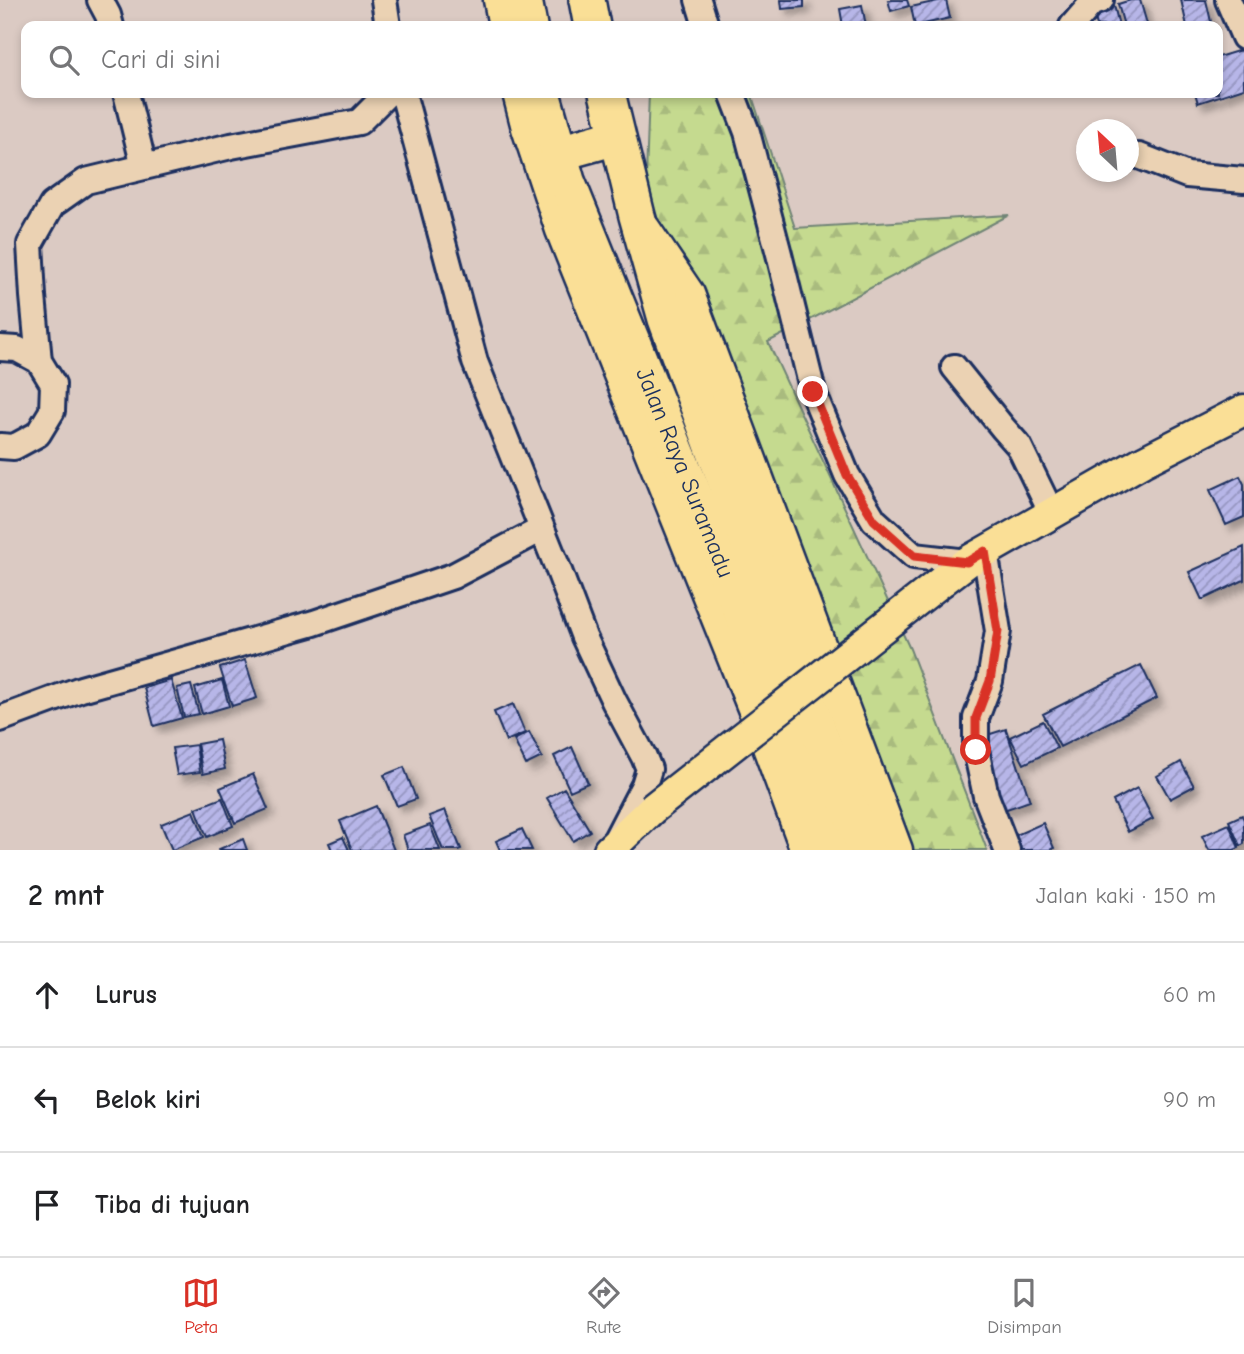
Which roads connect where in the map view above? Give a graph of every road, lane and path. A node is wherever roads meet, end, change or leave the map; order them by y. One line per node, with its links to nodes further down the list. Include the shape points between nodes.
1 (100, 0): 9 (street)
2 (384, 0): 10 (street)
3 (499, 0): 11 (main road)
4 (524, 0): 12 (highway)
5 (587, 0): 13 (highway)
6 (698, 0): 14 (street)
7 (1101, 0): 15 (street, via 1092,3)
8 (1228, 0): 16 (street)
9 (110, 21)
10 (387, 21)
11 (503, 21)
12 (528, 21)
13 (591, 21)
14 (704, 21)
15 (1076, 21)
16 (1244, 37)
17 (127, 98): 27 (street)
18 (383, 98): 27 (street, via 359,122)
19 (404, 98): 36 (street, via 475,362)
20 (519, 98): 39 (main road, Jalan Raya Suramadu, via 561,230)
21 (543, 98): 25 (highway, Jalan Raya Suramadu)
22 (608, 98): 24 (highway, Jalan Raya Suramadu)
23 (734, 98): 37 (street, via 747,132 813,392 847,475 874,520 914,556)
24 (617, 137): 25 (highway); 29 (highway, Jalan Raya Suramadu)
25 (559, 153): 40 (highway, Jalan Raya Suramadu)
26 (1139, 156): 28 (street, via 1187,176)
27 (144, 167): 31 (street, via 86,181 52,205 30,244)
28 (1244, 180)
29 (636, 216): 44 (highway, Jalan Raya Suramadu, via 666,319); 45 (main road, Jalan Raya Suramadu, via 689,294)
30 (0, 348): 31 (street, via 18,349)
31 (39, 361): 34 (street, via 53,384 52,411 38,434 15,447)
32 (954, 368): 35 (street, via 1019,446)
33 (1244, 410): 35 (main road, via 1142,461)
34 (0, 446)
35 (1052, 514): 37 (main road)
36 (542, 529): 38 (street, via 453,576 314,623 81,689); 41 (street, via 584,637 649,769)
37 (976, 556): 41 (main road, bridge, via 652,809); 46 (street, via 998,631 990,681 976,718 976,750 986,796)
38 (0, 719)
39 (761, 728): 40 (main road); 42 (main road, Jalan Raya Suramadu)
40 (798, 752): 43 (highway, Jalan Raya Suramadu)
41 (610, 848)
42 (806, 850)
43 (835, 850)
44 (866, 850)
45 (897, 850)
46 (1007, 850)

